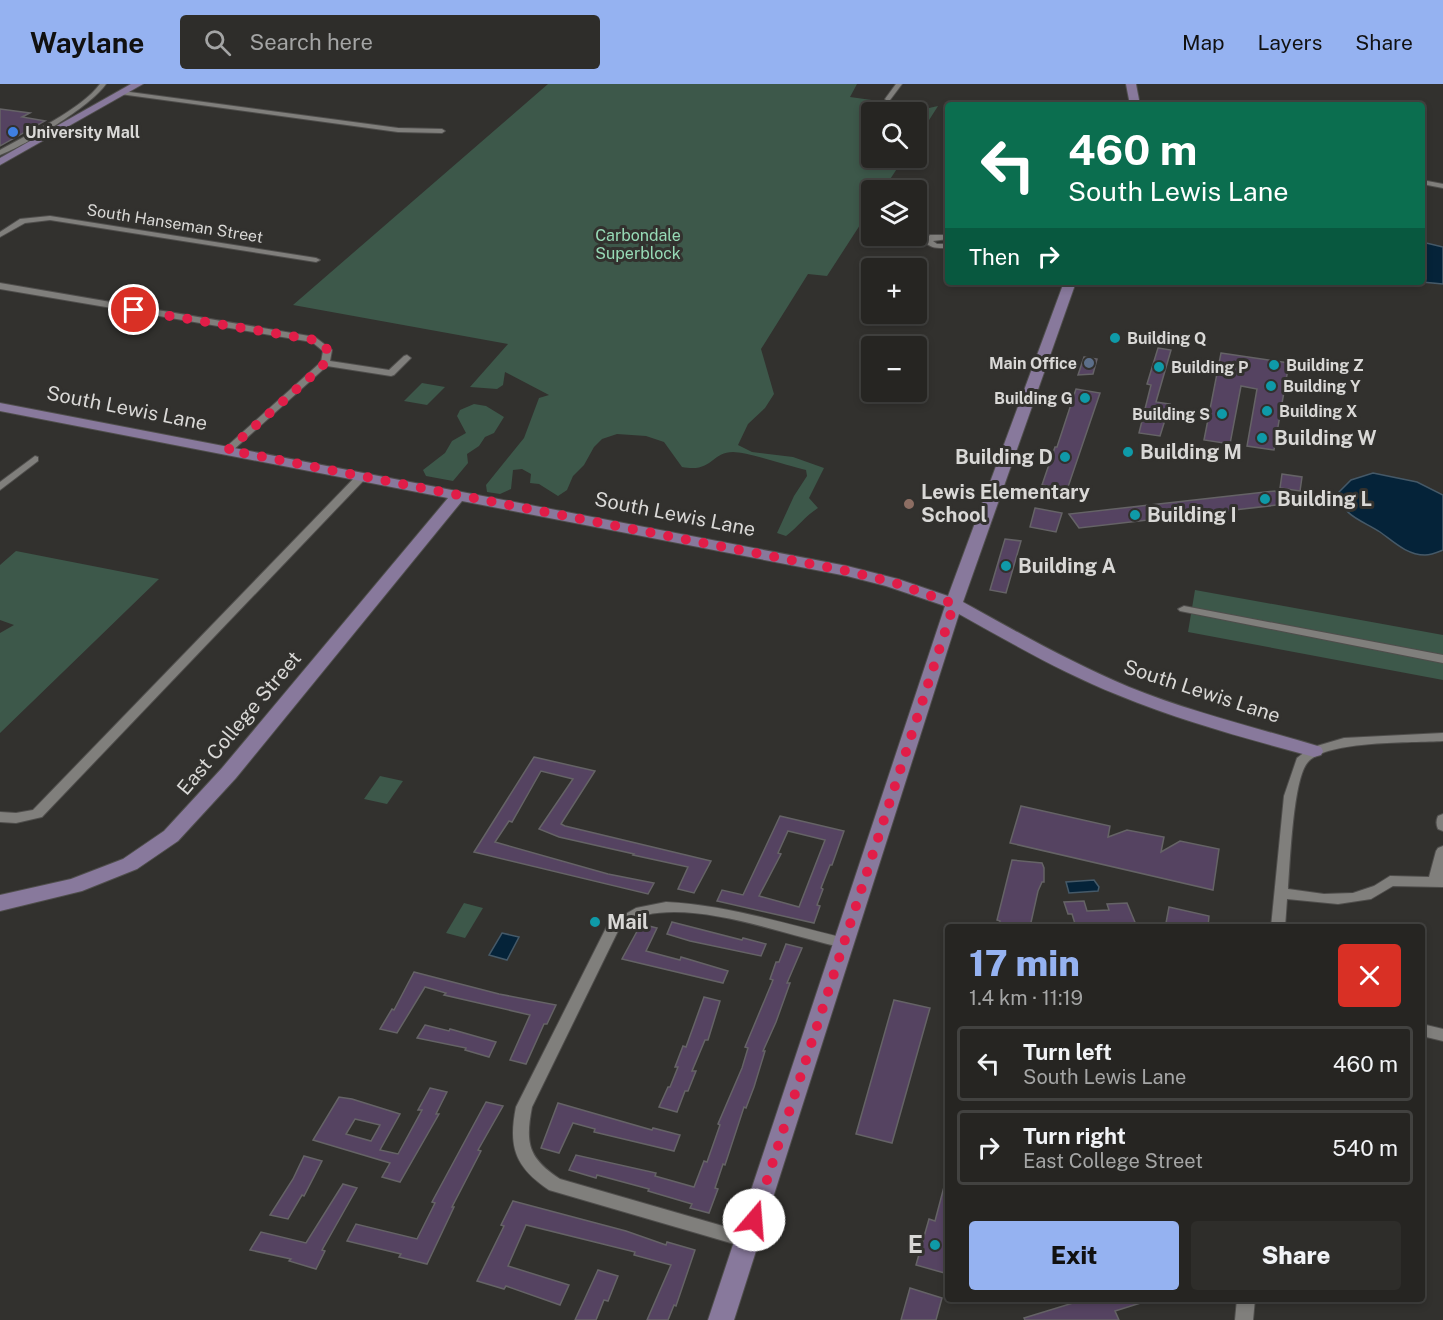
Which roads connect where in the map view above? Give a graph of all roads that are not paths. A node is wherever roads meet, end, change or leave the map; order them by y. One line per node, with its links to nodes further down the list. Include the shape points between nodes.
1 (138, 84): 5 (street)
2 (899, 84): 6 (street)
3 (1131, 84): 7 (street)
4 (101, 88): 8 (street); 10 (street)
5 (122, 93): 9 (street, via 398,130); 11 (street)
6 (888, 99)
7 (1134, 102)
8 (55, 115)
9 (442, 131)
10 (0, 153)
11 (0, 162)
12 (1425, 183): 13 (street)
13 (1443, 186)
14 (0, 234): 17 (street, South Hanseman Street, via 29,219 50,218)
15 (945, 237): 16 (street, via 928,241)
16 (945, 246)
17 (316, 260)
18 (1069, 285): 28 (street)
19 (0, 286): 21 (street, via 315,340 328,350)
20 (407, 358): 21 (street, via 391,374)
21 (325, 363): 23 (street)
22 (0, 407): 23 (street, South Lewis Lane)
23 (228, 450): 25 (street, South Lewis Lane)
24 (35, 459): 26 (street)
25 (362, 476): 27 (street, South Lewis Lane); 33 (street, via 37,814)
26 (0, 487)
27 (459, 495): 28 (street, South Lewis Lane, via 847,571); 39 (street, East College Street, via 229,773 171,836 130,864 75,886)
28 (954, 604): 32 (street, South Lewis Lane, via 1123,691); 41 (street)
29 (1184, 609): 30 (street)
30 (1443, 659)
31 (1443, 737): 32 (street, via 1361,739)
32 (1314, 751): 38 (street, via 1301,761 1294,777)
33 (0, 817)
34 (1443, 819): 35 (street)
35 (1443, 825)
36 (1443, 851): 37 (street)
37 (1439, 882): 38 (street, via 1390,881 1377,893 1322,900)
38 (1281, 892): 40 (street)
39 (0, 903)
40 (1278, 924)
41 (844, 943): 44 (street); 44 (street, via 685,907 643,910 625,919 613,928 524,1107 520,1147 530,1167 555,1185)
42 (1425, 1031): 43 (street)
43 (1443, 1035)
44 (747, 1240): 46 (street)
45 (1246, 1302): 47 (street)
46 (721, 1320)
47 (1244, 1320)

